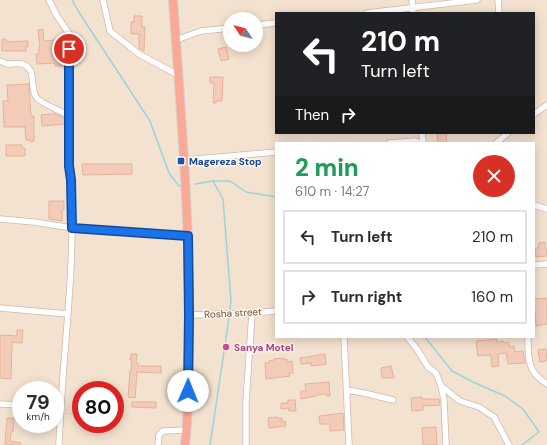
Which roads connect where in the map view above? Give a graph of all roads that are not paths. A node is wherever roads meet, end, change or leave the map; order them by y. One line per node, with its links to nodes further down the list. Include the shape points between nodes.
1 (50, 0): 18 (street, via 68,32)
2 (103, 0): 15 (street, via 110,31 140,54)
3 (173, 0): 13 (highway)
4 (412, 0): 7 (street)
5 (477, 0): 7 (street)
6 (498, 0): 9 (street)
7 (413, 10): 8 (street)
8 (382, 12)
9 (499, 12)
10 (275, 23): 11 (street)
11 (263, 24)
12 (223, 29): 13 (street, via 201,32)
13 (176, 40): 15 (highway)
14 (0, 61): 18 (street, via 27,67 31,72 36,97)
15 (178, 75): 24 (highway)
16 (547, 105): 17 (street)
17 (535, 113)
18 (69, 115): 28 (street)
19 (506, 135): 22 (street)
20 (402, 142): 21 (street)
21 (418, 142)
22 (497, 142)
23 (275, 152): 24 (street)
24 (185, 160): 29 (highway)
25 (535, 205): 26 (street)
26 (547, 209)
27 (0, 219): 28 (street)
28 (72, 228): 29 (street); 35 (street)
29 (188, 236): 36 (highway)
30 (547, 264): 31 (street)
31 (535, 265)
32 (0, 308): 35 (street)
33 (275, 311): 34 (street, Rosha street)
34 (252, 313): 36 (street, Rosha street); 52 (street)
35 (68, 314): 40 (street)
36 (189, 315): 47 (highway)
37 (344, 338): 43 (street)
38 (408, 338): 42 (street, via 428,367 436,373)
39 (528, 338): 41 (street, via 528,353 534,374)
40 (61, 381)
41 (547, 384)
42 (441, 386): 54 (street); 55 (street, via 460,401 476,406 494,417)
43 (347, 390): 44 (street); 53 (street)
44 (393, 400)
45 (0, 404): 46 (street)
46 (12, 405)
47 (187, 430): 50 (street, via 163,431 159,435); 51 (highway)
48 (59, 433): 49 (street)
49 (59, 445)
50 (158, 445)
51 (185, 445)
52 (246, 445)
53 (349, 445)
54 (446, 445)
55 (509, 445)

